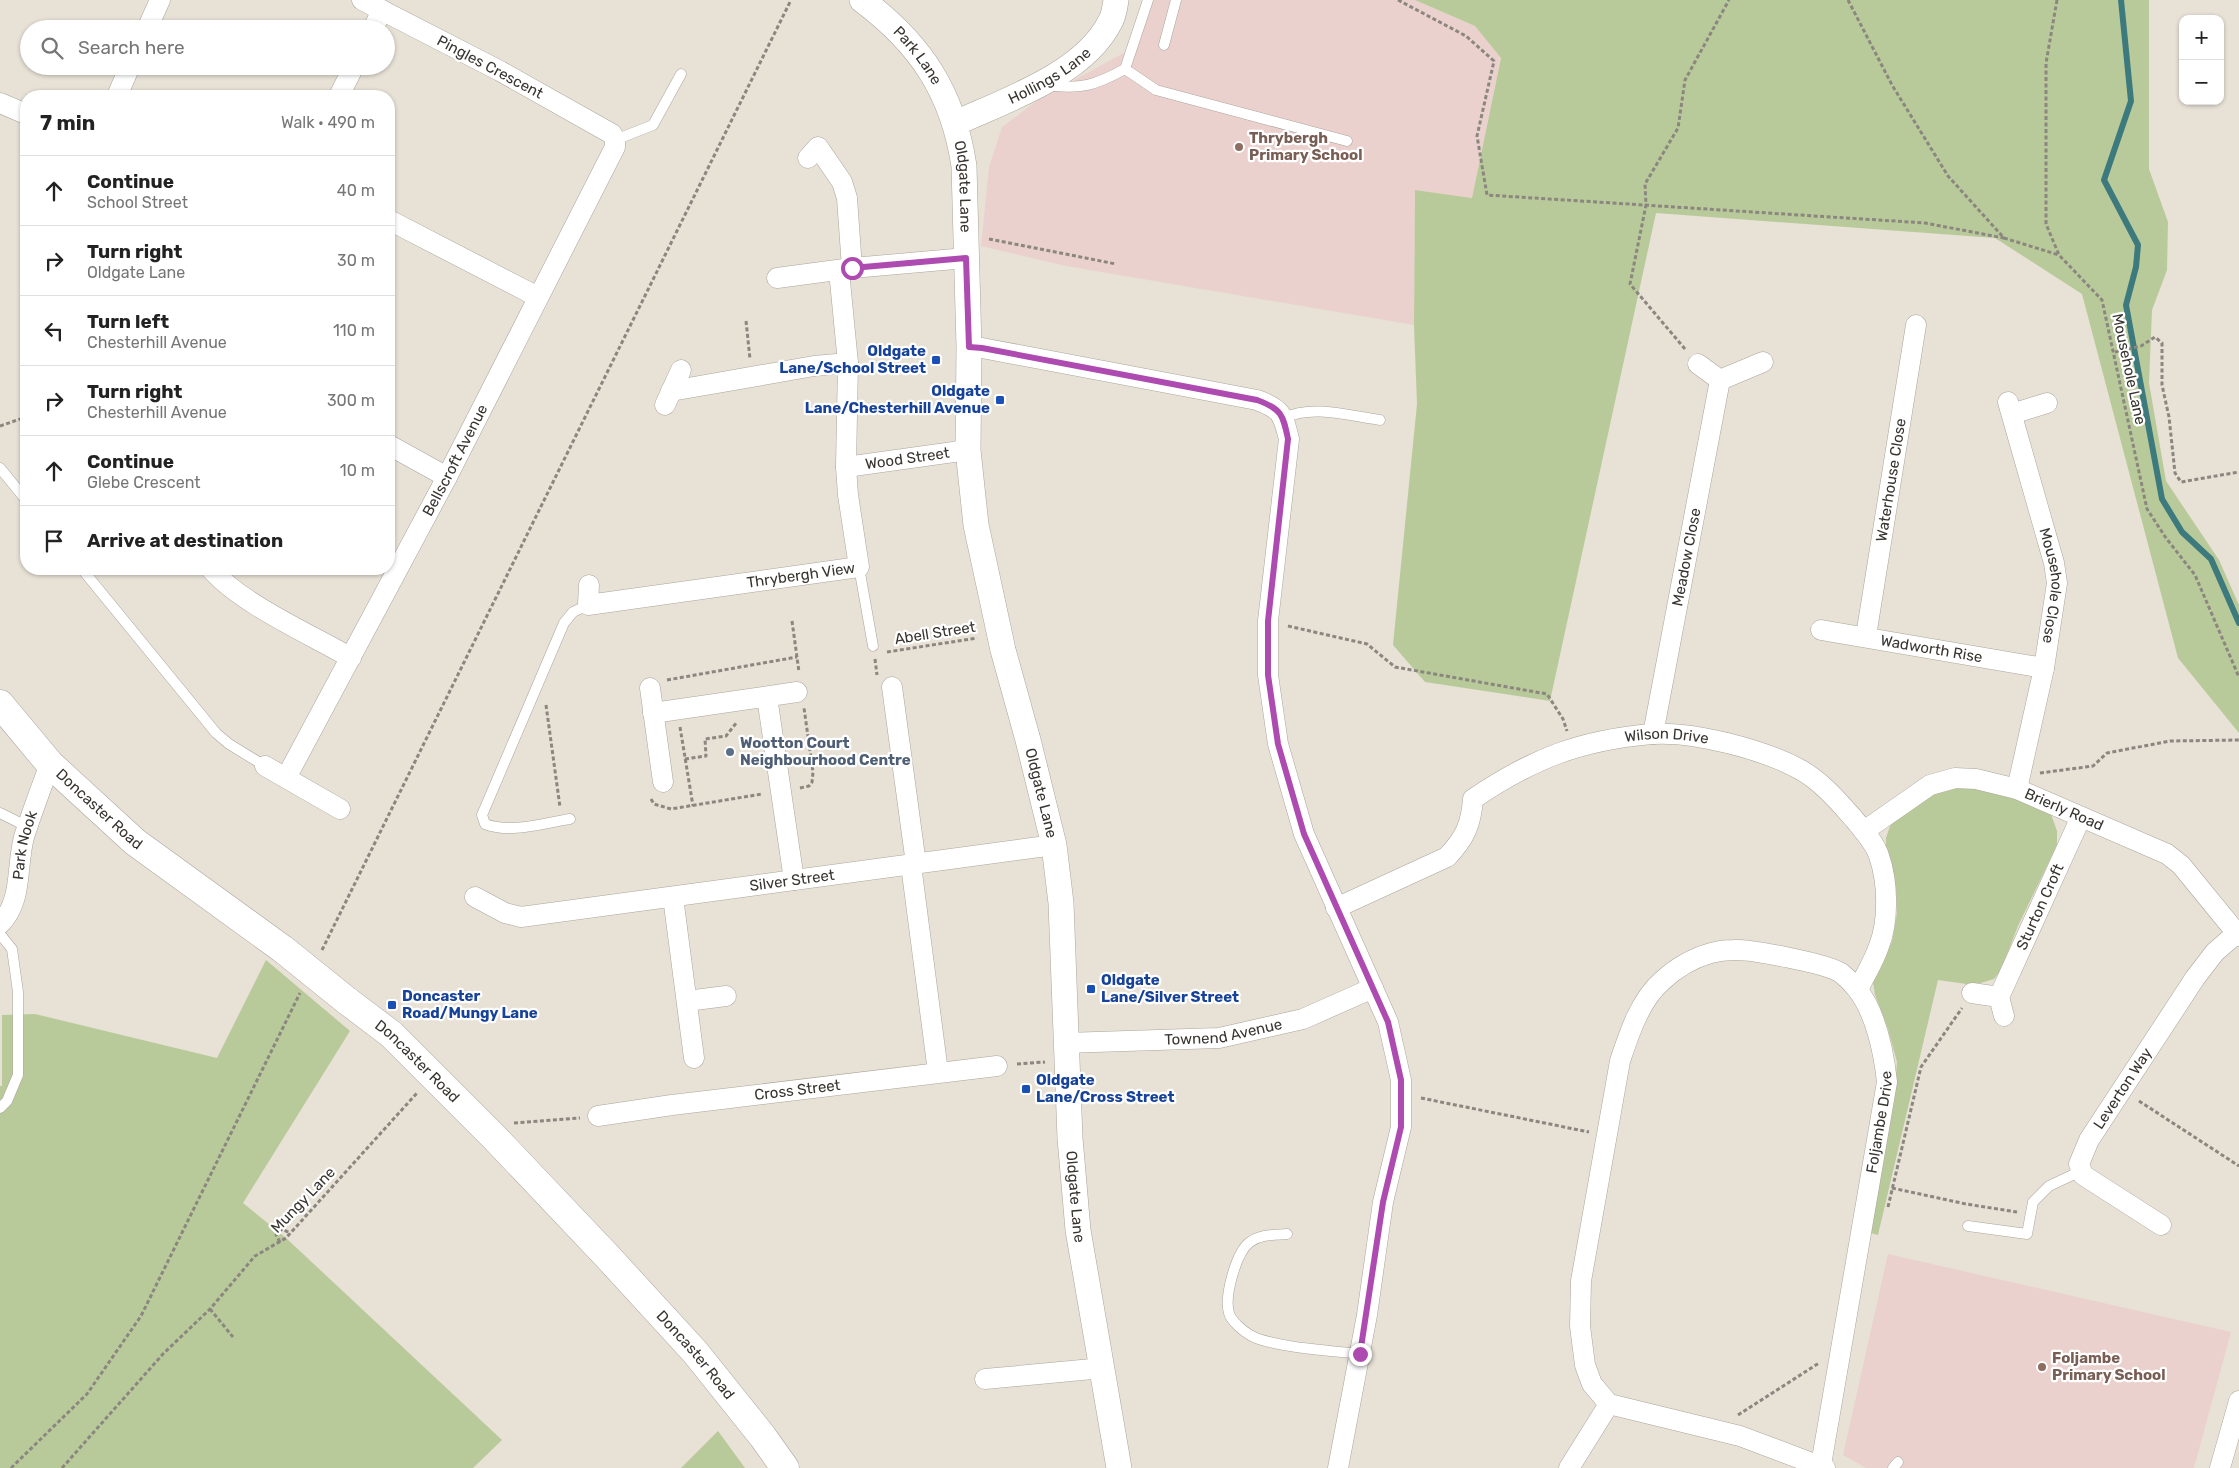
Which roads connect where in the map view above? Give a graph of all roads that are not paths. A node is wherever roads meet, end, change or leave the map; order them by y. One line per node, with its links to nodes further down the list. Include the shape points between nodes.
1 (160, 0): 8 (street)
2 (362, 0): 7 (street, Pingles Crescent)
3 (1116, 0): 15 (street, Hollings Lane, via 1111,21 1095,43 1071,66)
4 (1148, 0): 11 (lane)
5 (1176, 0): 10 (lane)
6 (865, 1): 20 (street, Park Lane, via 907,38 925,60)
7 (382, 10): 9 (street); 21 (street, Pingles Crescent, via 612,134)
8 (151, 20)
9 (377, 20)
10 (1164, 45)
11 (1125, 69): 15 (lane, via 1102,82 1070,89); 22 (lane, via 1156,90)
12 (681, 74): 21 (lane, via 653,125)
13 (126, 75): 16 (street)
14 (350, 75): 17 (street)
15 (1039, 84): 20 (street, Hollings Lane)
16 (120, 90)
17 (342, 90)
18 (0, 104): 19 (street)
19 (20, 112)
20 (956, 123): 25 (street, Oldgate Lane, via 964,166)
21 (615, 140): 28 (street, Bellscroft Avenue, via 615,147)
22 (1347, 141)
23 (808, 158): 26 (street, Thrybergh View, via 818,146 842,182 847,198)
24 (395, 223): 28 (street)
25 (966, 258): 26 (street); 30 (street, Oldgate Lane)
26 (846, 269): 27 (street); 32 (street, Thrybergh View)
27 (776, 278)
28 (538, 297): 43 (street, Bellscroft Avenue)
29 (1916, 325): 51 (street, Waterhouse Close)
30 (969, 347): 37 (street, via 1257,400 1272,405); 40 (street, Oldgate Lane)
31 (1763, 362): 35 (street)
32 (848, 364): 34 (street, via 753,376 668,398); 41 (street, Thrybergh View)
33 (1698, 364): 35 (street)
34 (681, 370)
35 (1720, 380): 61 (street, Meadow Close)
36 (2047, 403): 54 (street, Mousehole Close, via 2010,408 2057,583)
37 (1284, 418): 38 (lane, via 1296,412 1311,411); 78 (street, via 1288,439 1268,621 1268,675 1278,744 1304,834)
38 (1380, 420)
39 (395, 448): 43 (street)
40 (968, 450): 41 (street, Wood Street); 73 (street, Oldgate Lane, via 976,525)
41 (846, 467): 45 (street, Thrybergh View)
42 (0, 468): 44 (lane)
43 (446, 477): 53 (street, Bellscroft Avenue)
44 (20, 493)
45 (859, 567): 49 (street, Thrybergh View); 52 (lane)
46 (87, 575): 63 (lane, via 216,733)
47 (217, 575): 53 (street, via 248,600)
48 (589, 586): 49 (street)
49 (588, 605): 70 (lane, via 573,612 564,623 482,815 485,824 508,828)
50 (1820, 630): 51 (street, Wadworth Rise)
51 (1866, 636): 54 (street, Wadworth Rise)
52 (873, 646)
53 (352, 658): 64 (street, Bellscroft Avenue)
54 (2044, 668): 66 (street, Mousehole Close)
55 (892, 687): 74 (street)
56 (650, 688): 60 (street)
57 (797, 692): 58 (street)
58 (767, 697): 60 (street); 75 (street)
59 (0, 704): 62 (main road, Doncaster Road)
60 (653, 713): 65 (street)
61 (1653, 734): 72 (street, Wilson Drive, via 1707,738 1764,754 1802,771 1832,794); 78 (street, Wilson Drive, via 1572,748 1522,768 1473,799 1471,820 1460,844 1447,857)
62 (50, 764): 71 (street, Park Nook); 103 (main road, Doncaster Road, bridge, via 135,842 284,950 391,1034 495,1138 695,1352)
63 (265, 766): 64 (street)
64 (286, 778): 67 (street)
65 (662, 782)
66 (2017, 789): 69 (street, Brierly Road); 72 (street, Brierly Road, via 1976,779 1955,778 1930,785)
67 (340, 809)
68 (0, 813): 71 (lane)
69 (2081, 817): 81 (street, Brierly Road, via 2167,854 2181,865); 84 (street, Sturton Croft, via 2001,1007)
70 (566, 820)
71 (28, 827): 79 (street, Park Nook, via 20,855 17,893)
72 (1864, 831): 83 (street, Wilson Drive, via 1879,855 1885,884 1885,916 1880,945)
73 (1054, 845): 74 (street, Silver Street); 87 (street, Oldgate Lane, via 1061,903)
74 (913, 864): 75 (street, Silver Street); 90 (street)
75 (794, 880): 77 (street, Silver Street)
76 (475, 897): 77 (street, Silver Street, via 505,913 521,917)
77 (673, 897): 86 (street)
78 (1336, 908): 82 (street)
79 (0, 924)
80 (0, 934): 91 (lane, via 12,949 18,992 18,1075 7,1101)
81 (2238, 934): 93 (street, Leverton Way, via 2215,952 2195,978 2089,1140 2079,1164)
82 (1373, 988): 87 (street, Townend Avenue, via 1303,1019 1219,1038); 97 (street, via 1388,1022 1397,1055 1401,1127 1383,1202)
83 (1858, 990): 101 (street, Foljambe Drive, via 1840,972 1808,961 1735,949 1685,963 1660,982 1643,1006 1620,1061 1581,1281 1580,1326 1585,1364 1592,1384); 102 (street, Foljambe Drive, via 1884,1052 1887,1082)
84 (1972, 993)
85 (726, 996): 86 (street)
86 (687, 1000): 88 (street)
87 (1065, 1052): 98 (street, Oldgate Lane, via 1078,1230)
88 (694, 1058)
89 (997, 1066): 90 (street, Cross Street)
90 (938, 1072): 92 (street, Cross Street)
91 (0, 1108)
92 (598, 1116)
93 (2080, 1171): 94 (street); 95 (lane, via 2049,1186 2033,1202 2027,1234)
94 (2161, 1225)
95 (1968, 1226)
96 (1287, 1234): 97 (lane, via 1260,1236 1243,1249 1234,1269 1229,1314 1252,1336 1281,1344)
97 (1360, 1354): 105 (street)
98 (1103, 1368): 99 (street); 104 (street, Oldgate Lane)
99 (985, 1379)
100 (2239, 1401): 107 (street)
101 (1609, 1404): 102 (street, Foljambe Drive, via 1740,1436); 106 (street)
102 (1823, 1467)
103 (786, 1468)
104 (1119, 1468)
105 (1338, 1468)
106 (1569, 1468)
107 (2220, 1468)

